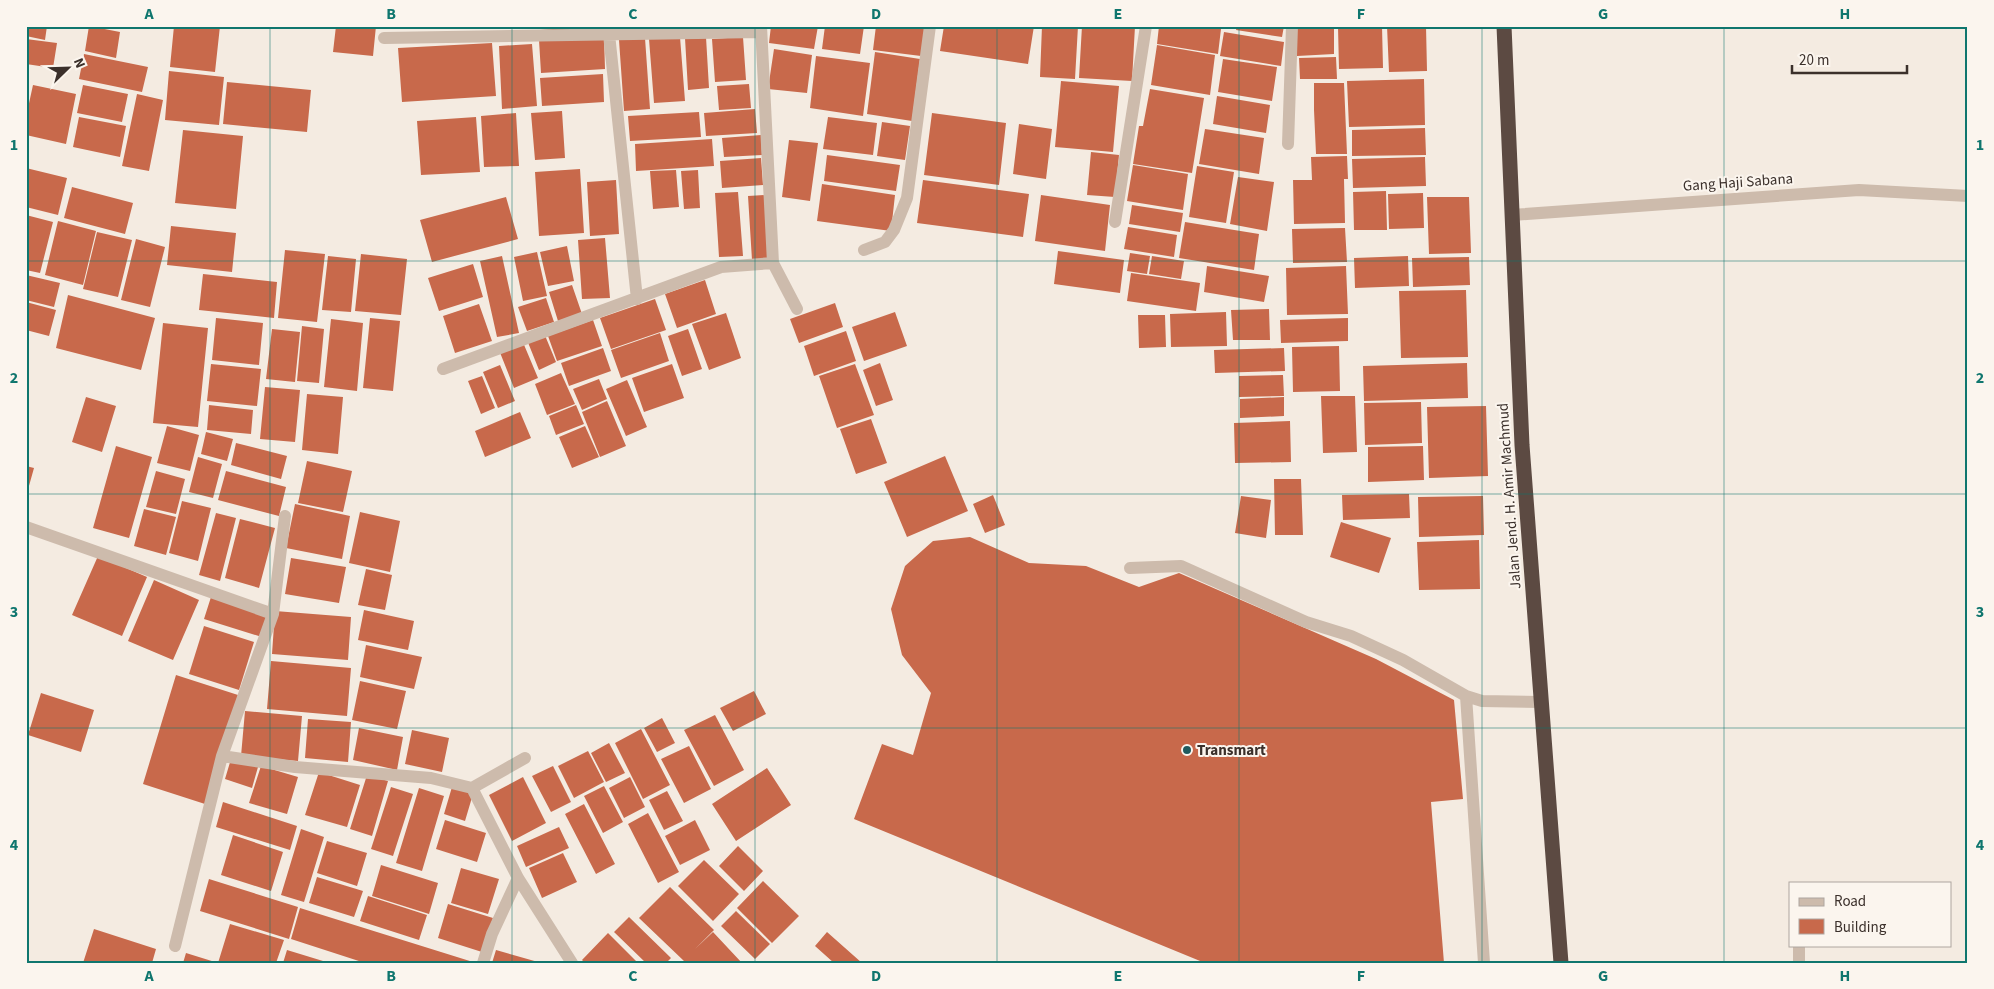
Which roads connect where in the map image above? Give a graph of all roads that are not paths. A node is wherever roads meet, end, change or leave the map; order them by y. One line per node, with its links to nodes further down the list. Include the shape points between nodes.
1 (930, 26): 13 (street, via 908,198 885,242)
2 (1146, 26): 12 (street)
3 (1292, 26): 9 (street)
4 (1504, 26): 11 (highway, Jalan Jend. H. Amir Machmud)
5 (760, 29): 6 (street); 14 (street)
6 (656, 30): 7 (street)
7 (609, 34): 8 (street); 15 (street)
8 (384, 38)
9 (1288, 144)
10 (1968, 196): 11 (street, Gang Haji Sabana, via 1859,190)
11 (1512, 215): 23 (highway, Jalan Jend. H. Amir Machmud, via 1522,445)
12 (1115, 222)
13 (864, 250)
14 (773, 263): 15 (street, via 721,267); 16 (street)
15 (637, 299): 17 (street)
16 (797, 309)
17 (443, 369)
18 (285, 516): 21 (street)
19 (26, 527): 21 (street)
20 (1130, 568): 22 (street, via 1181,566 1306,622 1360,640)
21 (273, 614): 24 (street)
22 (1466, 696): 23 (street, via 1482,701); 32 (street)
23 (1540, 702): 33 (highway, Jalan Jend. H. Amir Machmud)
24 (222, 756): 26 (street, via 295,768 431,778); 28 (street)
25 (525, 758): 26 (street)
26 (472, 788): 27 (street)
27 (518, 878): 30 (street); 31 (street)
28 (175, 946)
29 (1799, 946): 34 (street)
30 (482, 963)
31 (572, 963)
32 (1484, 963)
33 (1561, 963)
34 (1799, 963)

